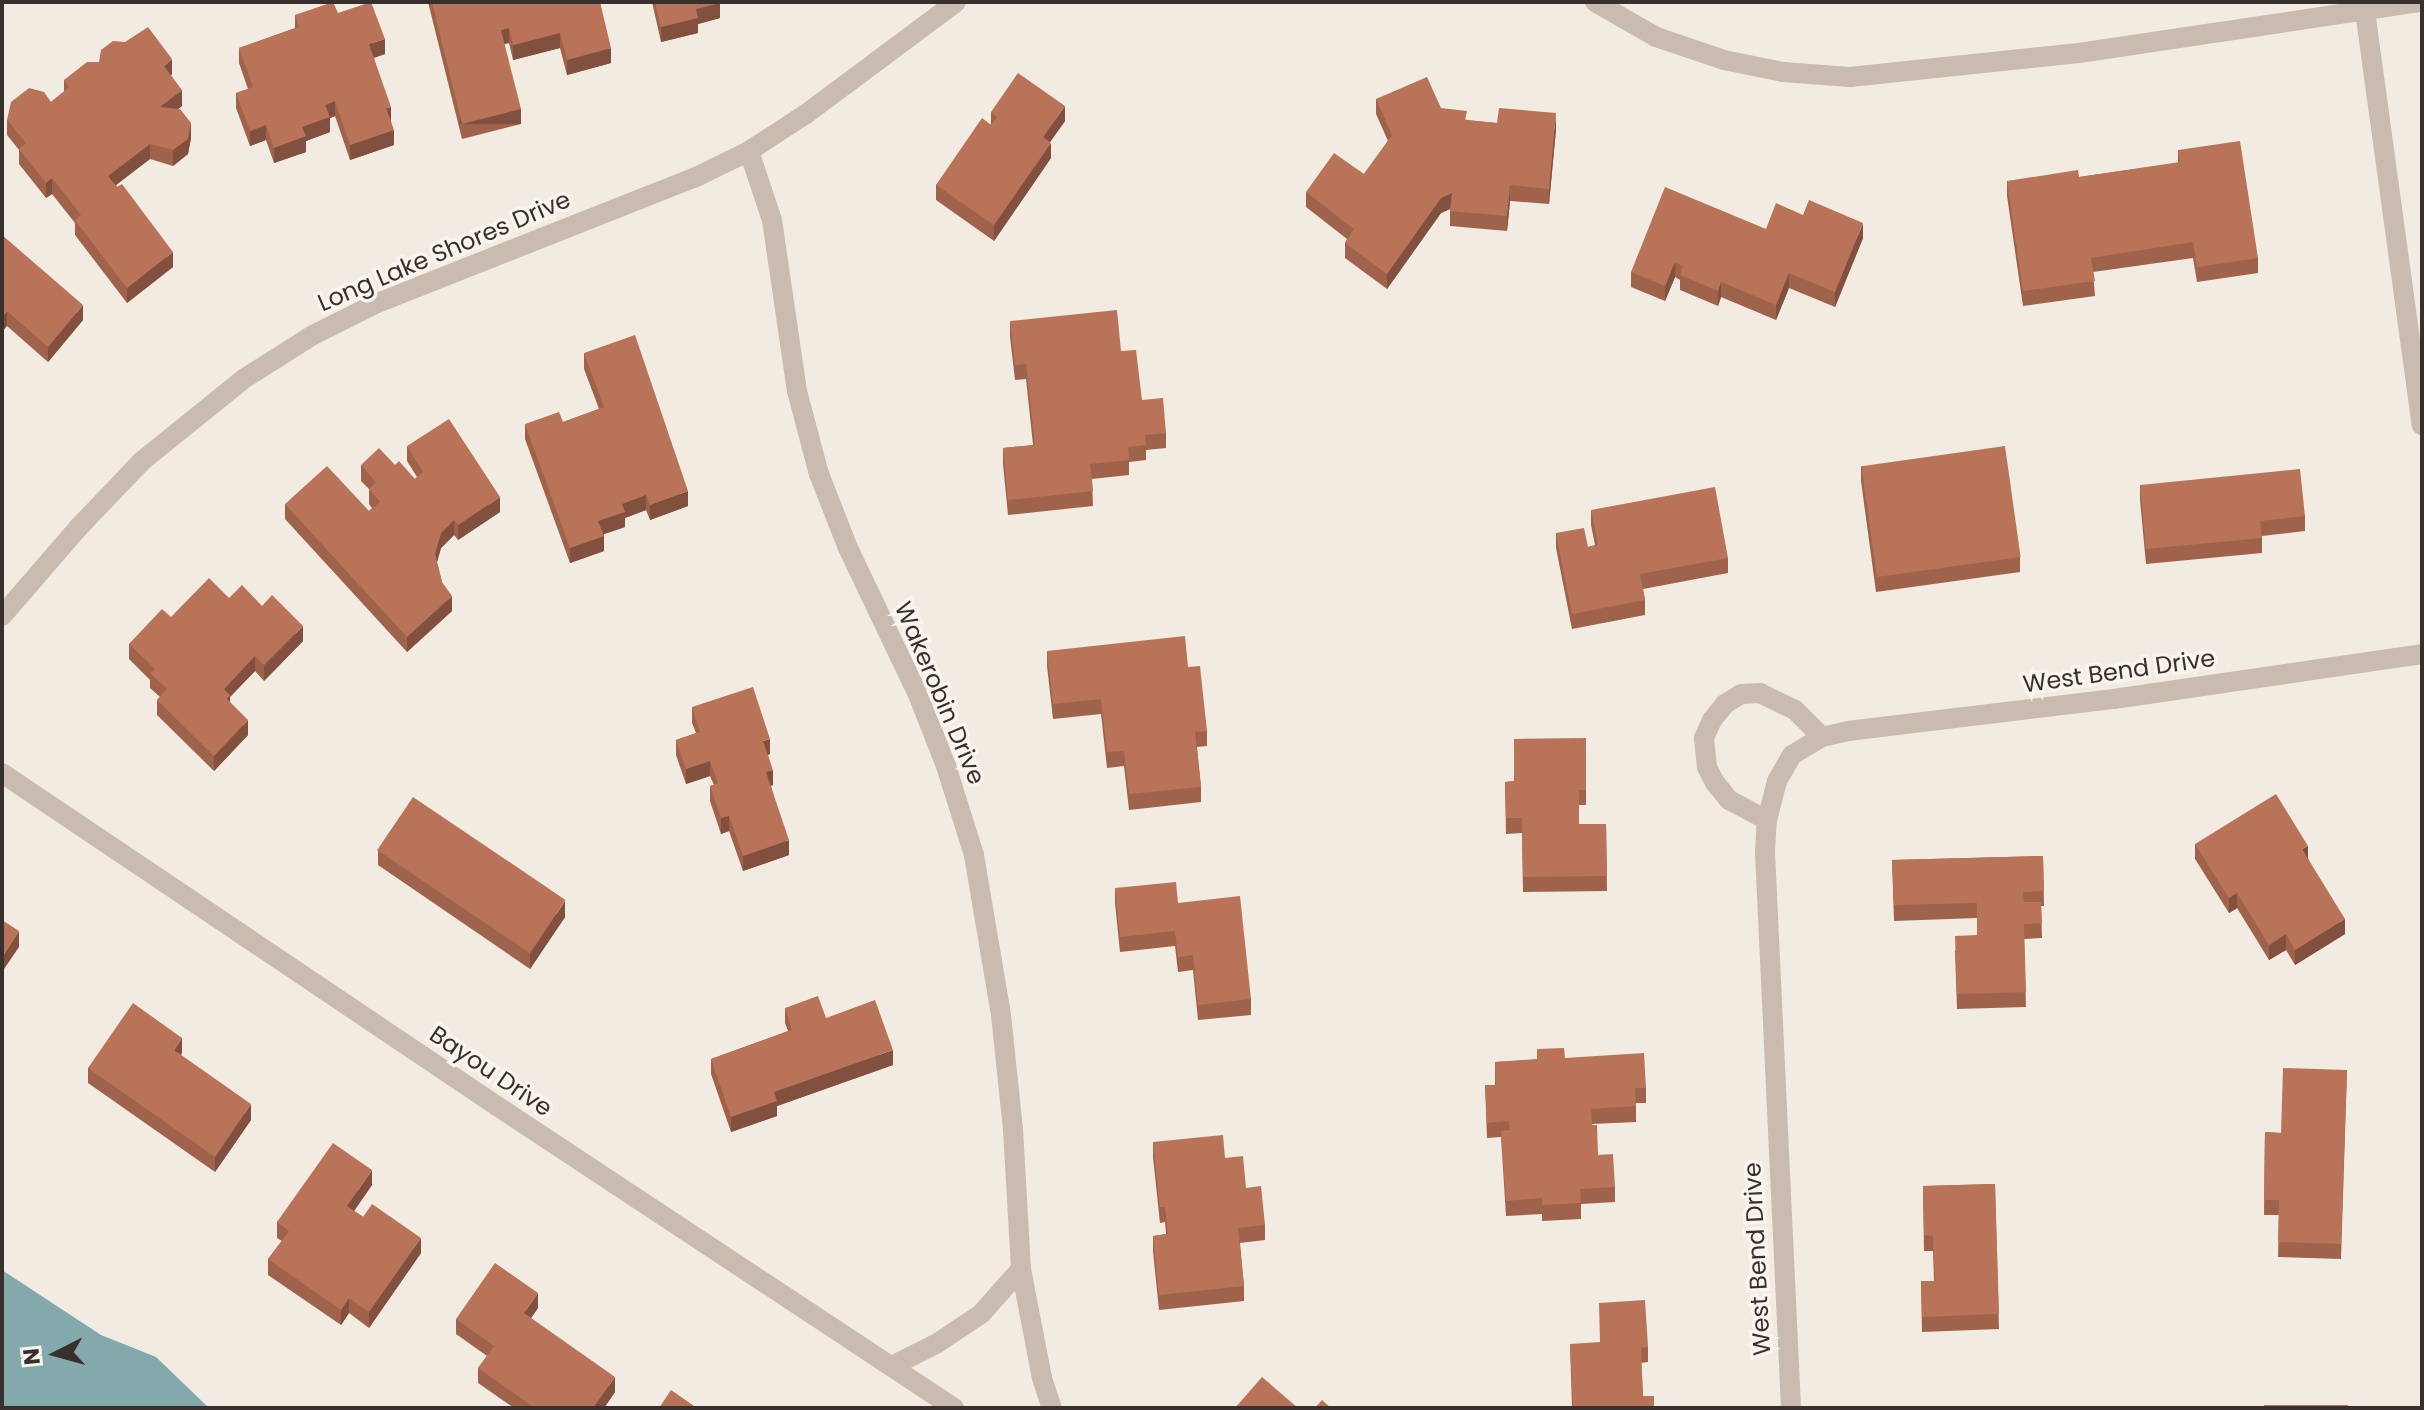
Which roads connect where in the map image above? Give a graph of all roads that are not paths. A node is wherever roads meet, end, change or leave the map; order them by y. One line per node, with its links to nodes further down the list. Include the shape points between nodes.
1 (956, 2): 5 (street, Long Lake Shores Drive)
2 (1595, 2): 4 (street, via 1656,37 1724,60 1783,72 1850,77 2079,53)
3 (2422, 2): 4 (street)
4 (2365, 11): 6 (street)
5 (749, 151): 7 (street, Long Lake Shores Drive, via 694,178 457,268 313,335 245,378 142,461); 12 (street, Wakerobin Drive, via 772,220 797,391 819,474 925,711 974,855 1001,1015)
6 (2422, 425)
7 (2, 616)
8 (2422, 654): 9 (street, West Bend Drive)
9 (1822, 737): 11 (street, West Bend Drive, via 1792,755 1777,781); 11 (street, via 1795,710 1760,693 1741,694 1712,720 1704,738 1715,783 1729,800)
10 (2, 773): 13 (street, Bayou Drive)
11 (1767, 820): 16 (street, West Bend Drive, via 1771,1028)
12 (1021, 1269): 13 (street, via 981,1314); 15 (street, Wakerobin Drive)
13 (892, 1366): 14 (street, Bayou Drive)
14 (954, 1408)
15 (1052, 1408)
16 (1791, 1408)

